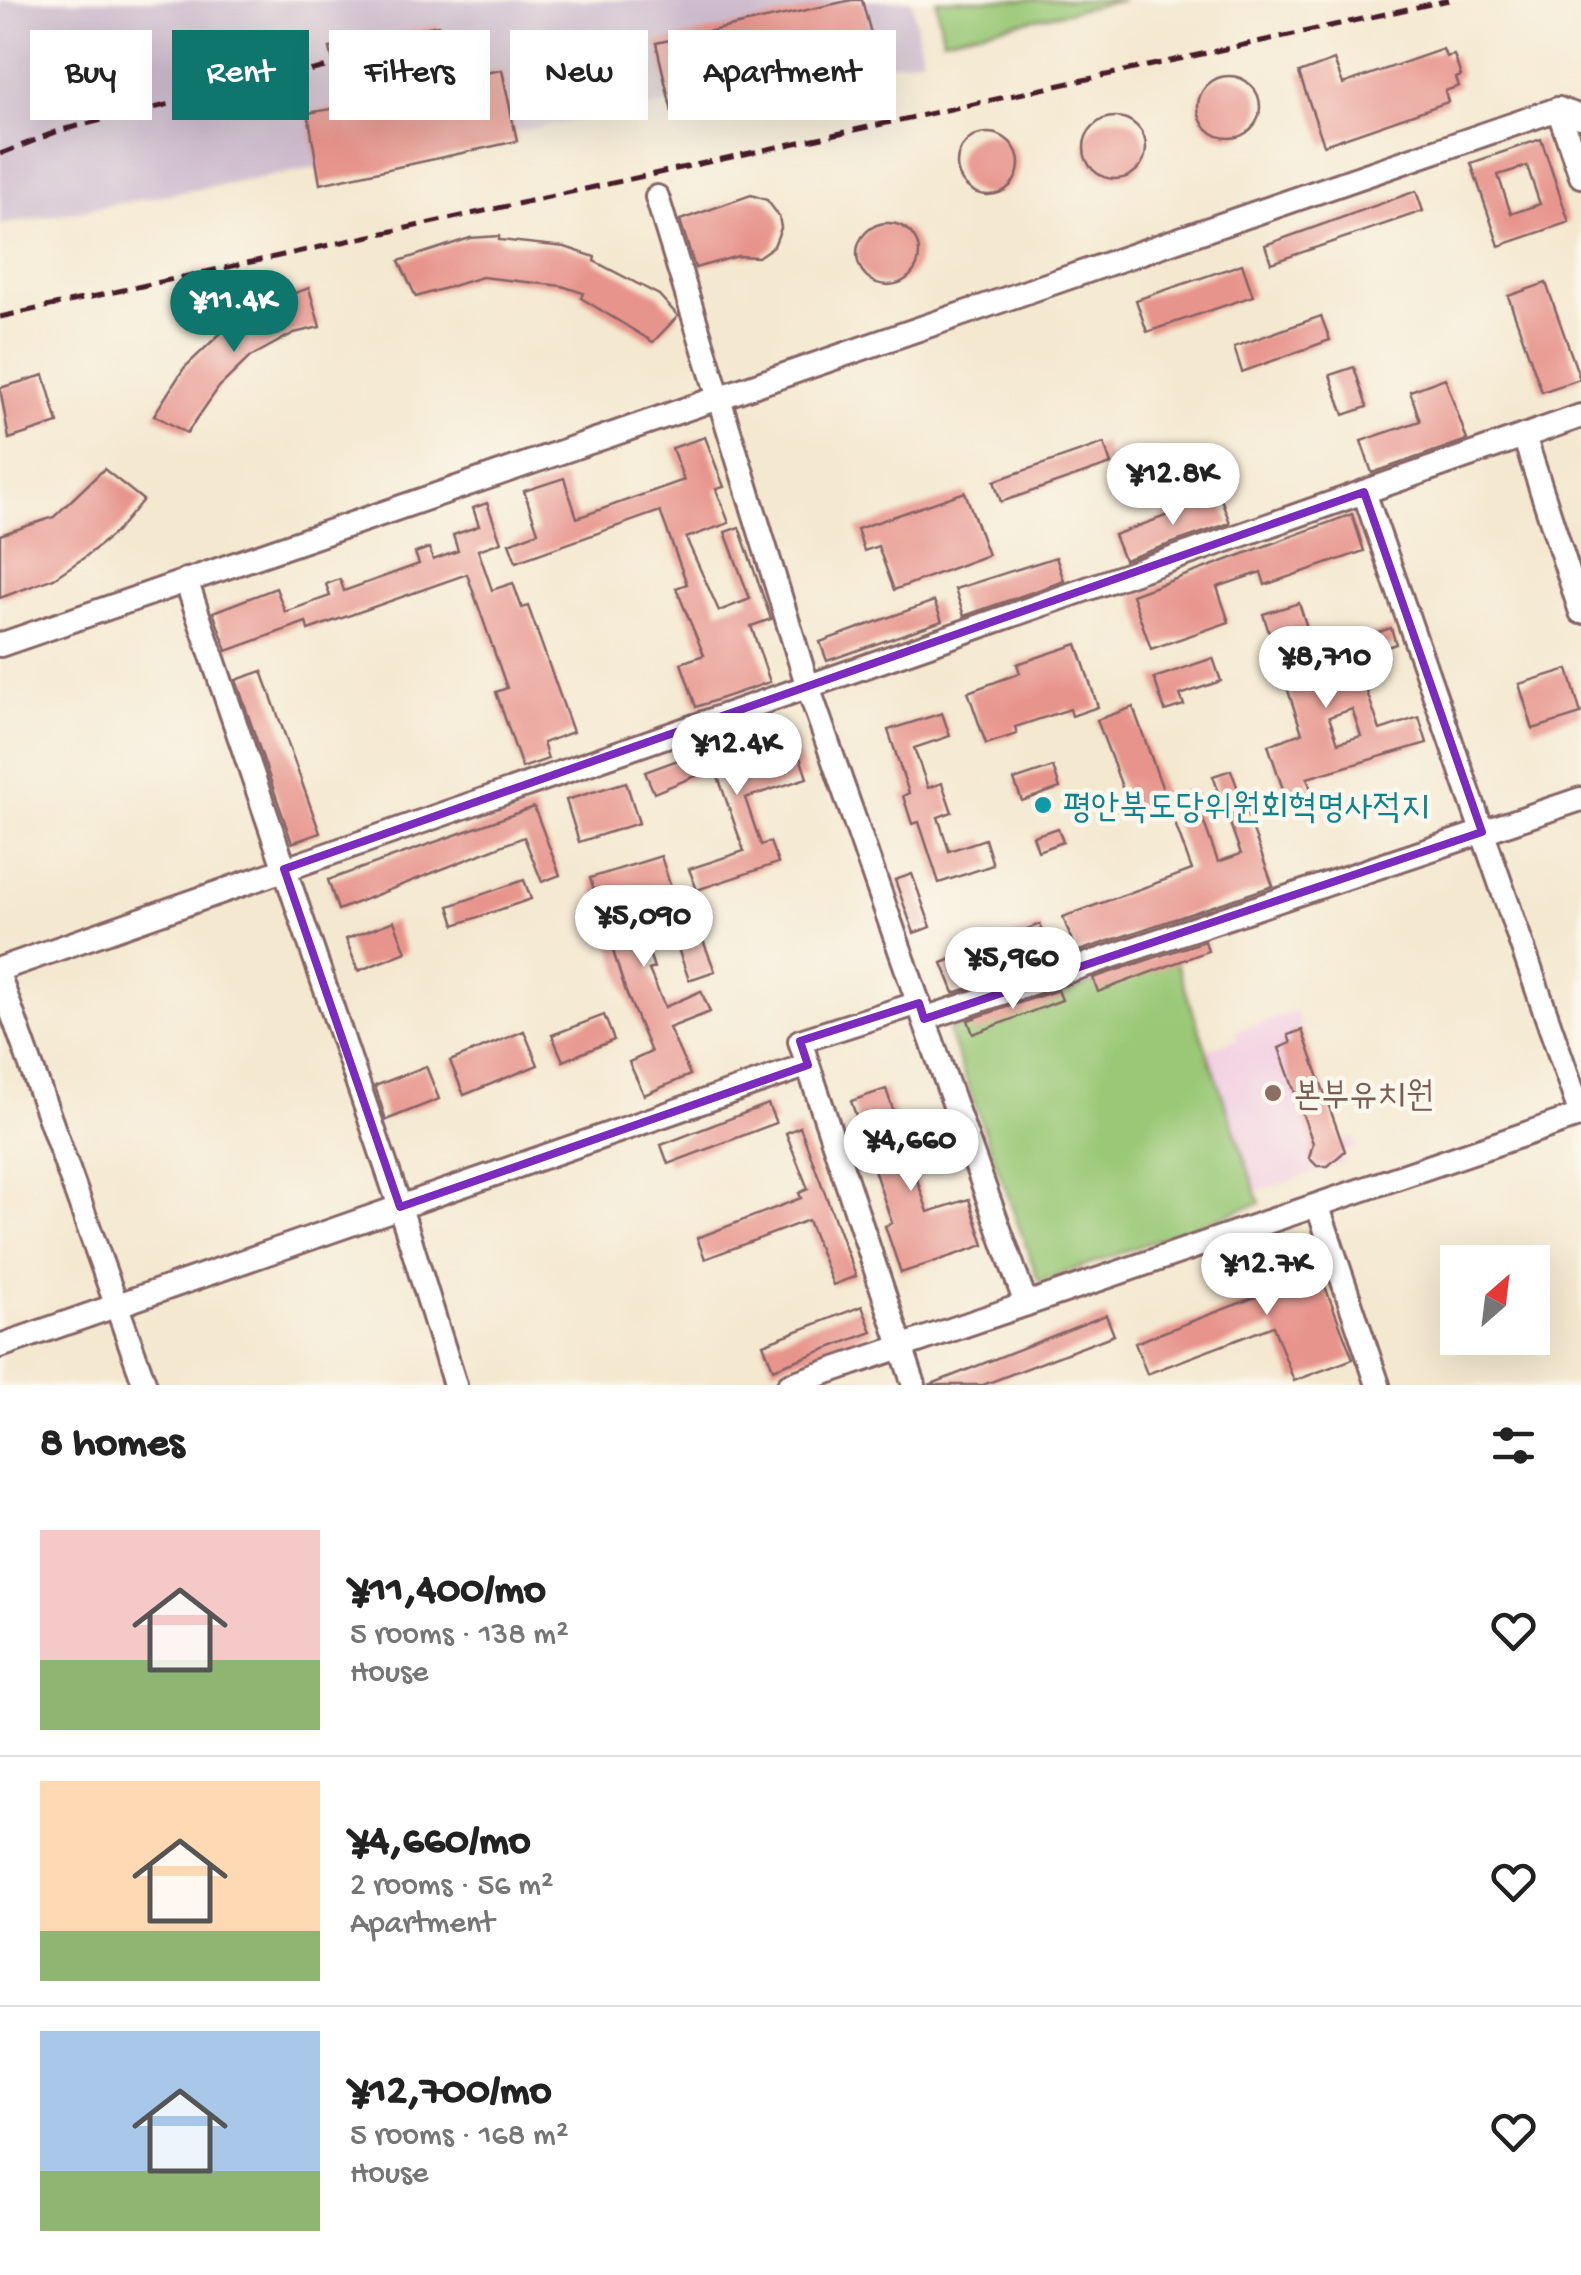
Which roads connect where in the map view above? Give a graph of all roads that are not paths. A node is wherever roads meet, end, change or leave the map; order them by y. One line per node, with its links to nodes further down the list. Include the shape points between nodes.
1 (1558, 109): 2 (street); 3 (street); 5 (street)
2 (1581, 117)
3 (1581, 176)
4 (658, 197): 5 (street)
5 (718, 394): 9 (street); 12 (street)
6 (1581, 416): 7 (street)
7 (1524, 436): 8 (street); 10 (street)
8 (1364, 492): 12 (street); 14 (street)
9 (186, 580): 11 (street); 15 (street)
10 (1581, 612)
11 (0, 645)
12 (807, 684): 15 (street); 18 (street)
13 (1581, 799): 14 (street)
14 (1482, 832): 18 (street); 20 (street)
15 (284, 869): 16 (street); 22 (street)
16 (0, 968)
17 (0, 980): 26 (street)
18 (922, 1011): 19 (street, via 800,1041); 23 (street)
19 (808, 1065): 22 (street); 25 (street)
20 (1581, 1115): 21 (street)
21 (1318, 1206): 23 (street); 30 (street)
22 (400, 1207): 24 (street); 27 (street)
23 (1026, 1304): 25 (street)
24 (0, 1346)
25 (900, 1346): 28 (street); 29 (street)
26 (145, 1385)
27 (455, 1385)
28 (789, 1385)
29 (914, 1385)
30 (1378, 1385)

